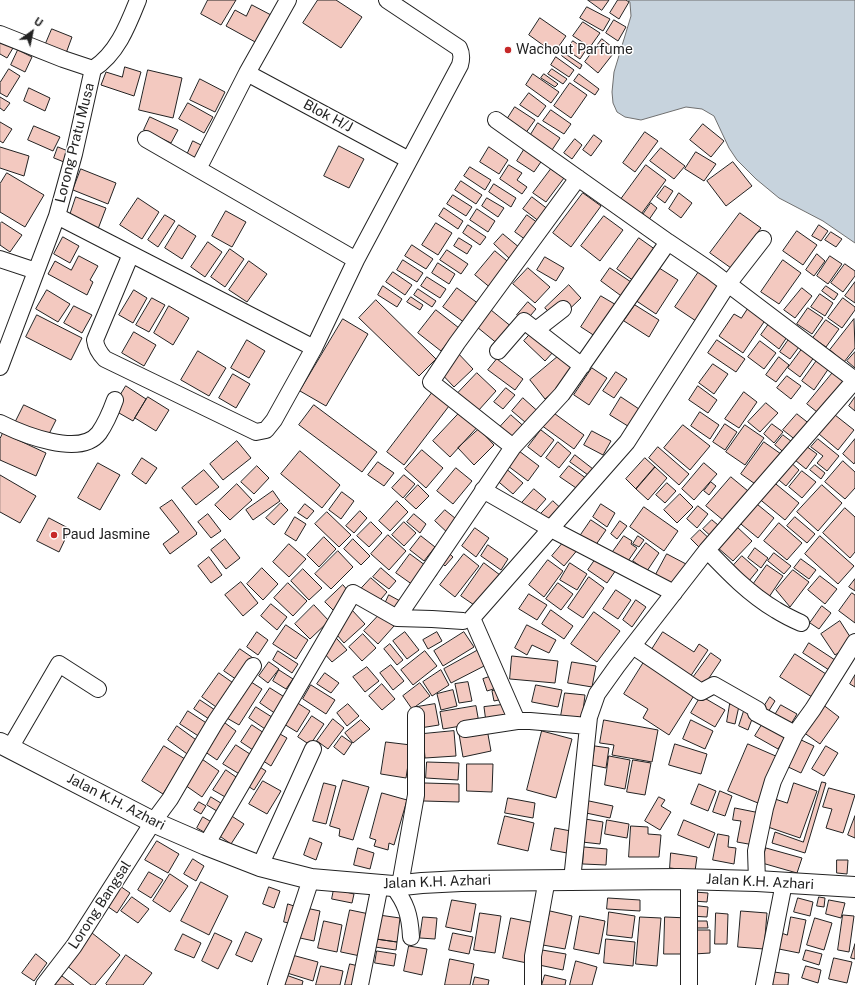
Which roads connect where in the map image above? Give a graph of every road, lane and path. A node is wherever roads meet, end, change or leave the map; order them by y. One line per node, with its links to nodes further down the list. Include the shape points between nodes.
1 (138, 0): 5 (street, via 108,58)
2 (288, 0): 6 (street)
3 (387, 0): 9 (street, via 462,53 460,65)
4 (0, 34): 5 (street)
5 (93, 69): 12 (street, Lorong Pratu Musa)
6 (247, 73): 9 (street, Blok H/J); 10 (street)
7 (496, 120): 11 (street)
8 (146, 139): 10 (street)
9 (409, 160): 17 (street)
10 (198, 169): 17 (street)
11 (578, 178): 14 (street); 29 (street, via 431,382)
12 (57, 216): 15 (street, Lorong Pratu Musa); 18 (street, Lorong Pratu Musa)
13 (763, 239): 19 (street)
14 (668, 242): 19 (street); 24 (street)
15 (131, 254): 22 (street, Lorong Pratu Musa); 22 (street, via 95,340 96,347 105,359 256,432 266,430 274,420)
16 (0, 259): 18 (street)
17 (356, 260): 22 (street)
18 (36, 271): 25 (street, Lorong Pratu Musa)
19 (728, 284): 26 (street); 31 (street, via 627,442)
20 (563, 309): 21 (street)
21 (536, 330): 23 (street, via 524,321); 24 (street)
22 (314, 348)
23 (498, 351)
24 (582, 366): 29 (street, via 562,394)
25 (0, 367)
26 (855, 380): 32 (street)
27 (115, 400): 28 (street, via 98,434 91,440 80,443 64,444 41,440)
28 (0, 423)
29 (512, 447): 30 (street)
30 (483, 490): 31 (street); 34 (street)
31 (551, 529): 33 (street); 42 (street, via 472,618)
32 (707, 550): 33 (street); 36 (street, via 749,590 775,610)
33 (674, 593): 38 (street)
34 (397, 618): 35 (street); 49 (street, via 353,593)
35 (463, 621)
36 (801, 623)
37 (855, 642): 45 (street)
38 (633, 646): 43 (street, via 597,694); 45 (street, via 702,692 714,685)
39 (253, 666): 48 (street, Lorong Bangsal)
40 (98, 688): 46 (street, via 60,664)
41 (416, 715): 57 (street, via 416,794)
42 (524, 721): 43 (street); 44 (street)
43 (588, 726): 54 (street)
44 (465, 729)
45 (795, 734): 55 (street, via 773,781 765,808 756,851)
46 (5, 745): 48 (street, Jalan K.H. Azhari)
47 (313, 749): 50 (street)
48 (153, 822): 49 (street, Jalan K.H. Azhari); 60 (street, Lorong Bangsal, via 74,946)
49 (206, 845): 50 (street, Jalan K.H. Azhari)
50 (260, 866): 51 (street, Jalan K.H. Azhari)
51 (311, 879): 57 (street, Jalan K.H. Azhari); 61 (street)
52 (547, 879): 54 (street, Jalan K.H. Azhari); 57 (street, Jalan K.H. Azhari); 63 (street, via 533,956)
53 (689, 879): 54 (street, Jalan K.H. Azhari); 55 (street, Jalan K.H. Azhari); 64 (street)
54 (572, 880)
55 (758, 881): 56 (street, Jalan K.H. Azhari)
56 (784, 883): 58 (street, Jalan K.H. Azhari); 65 (street)
57 (391, 885): 59 (street, via 407,908); 62 (street)
58 (855, 887)
59 (411, 937)
60 (44, 985)
61 (276, 985)
62 (360, 985)
63 (533, 985)
64 (689, 985)
65 (764, 985)

